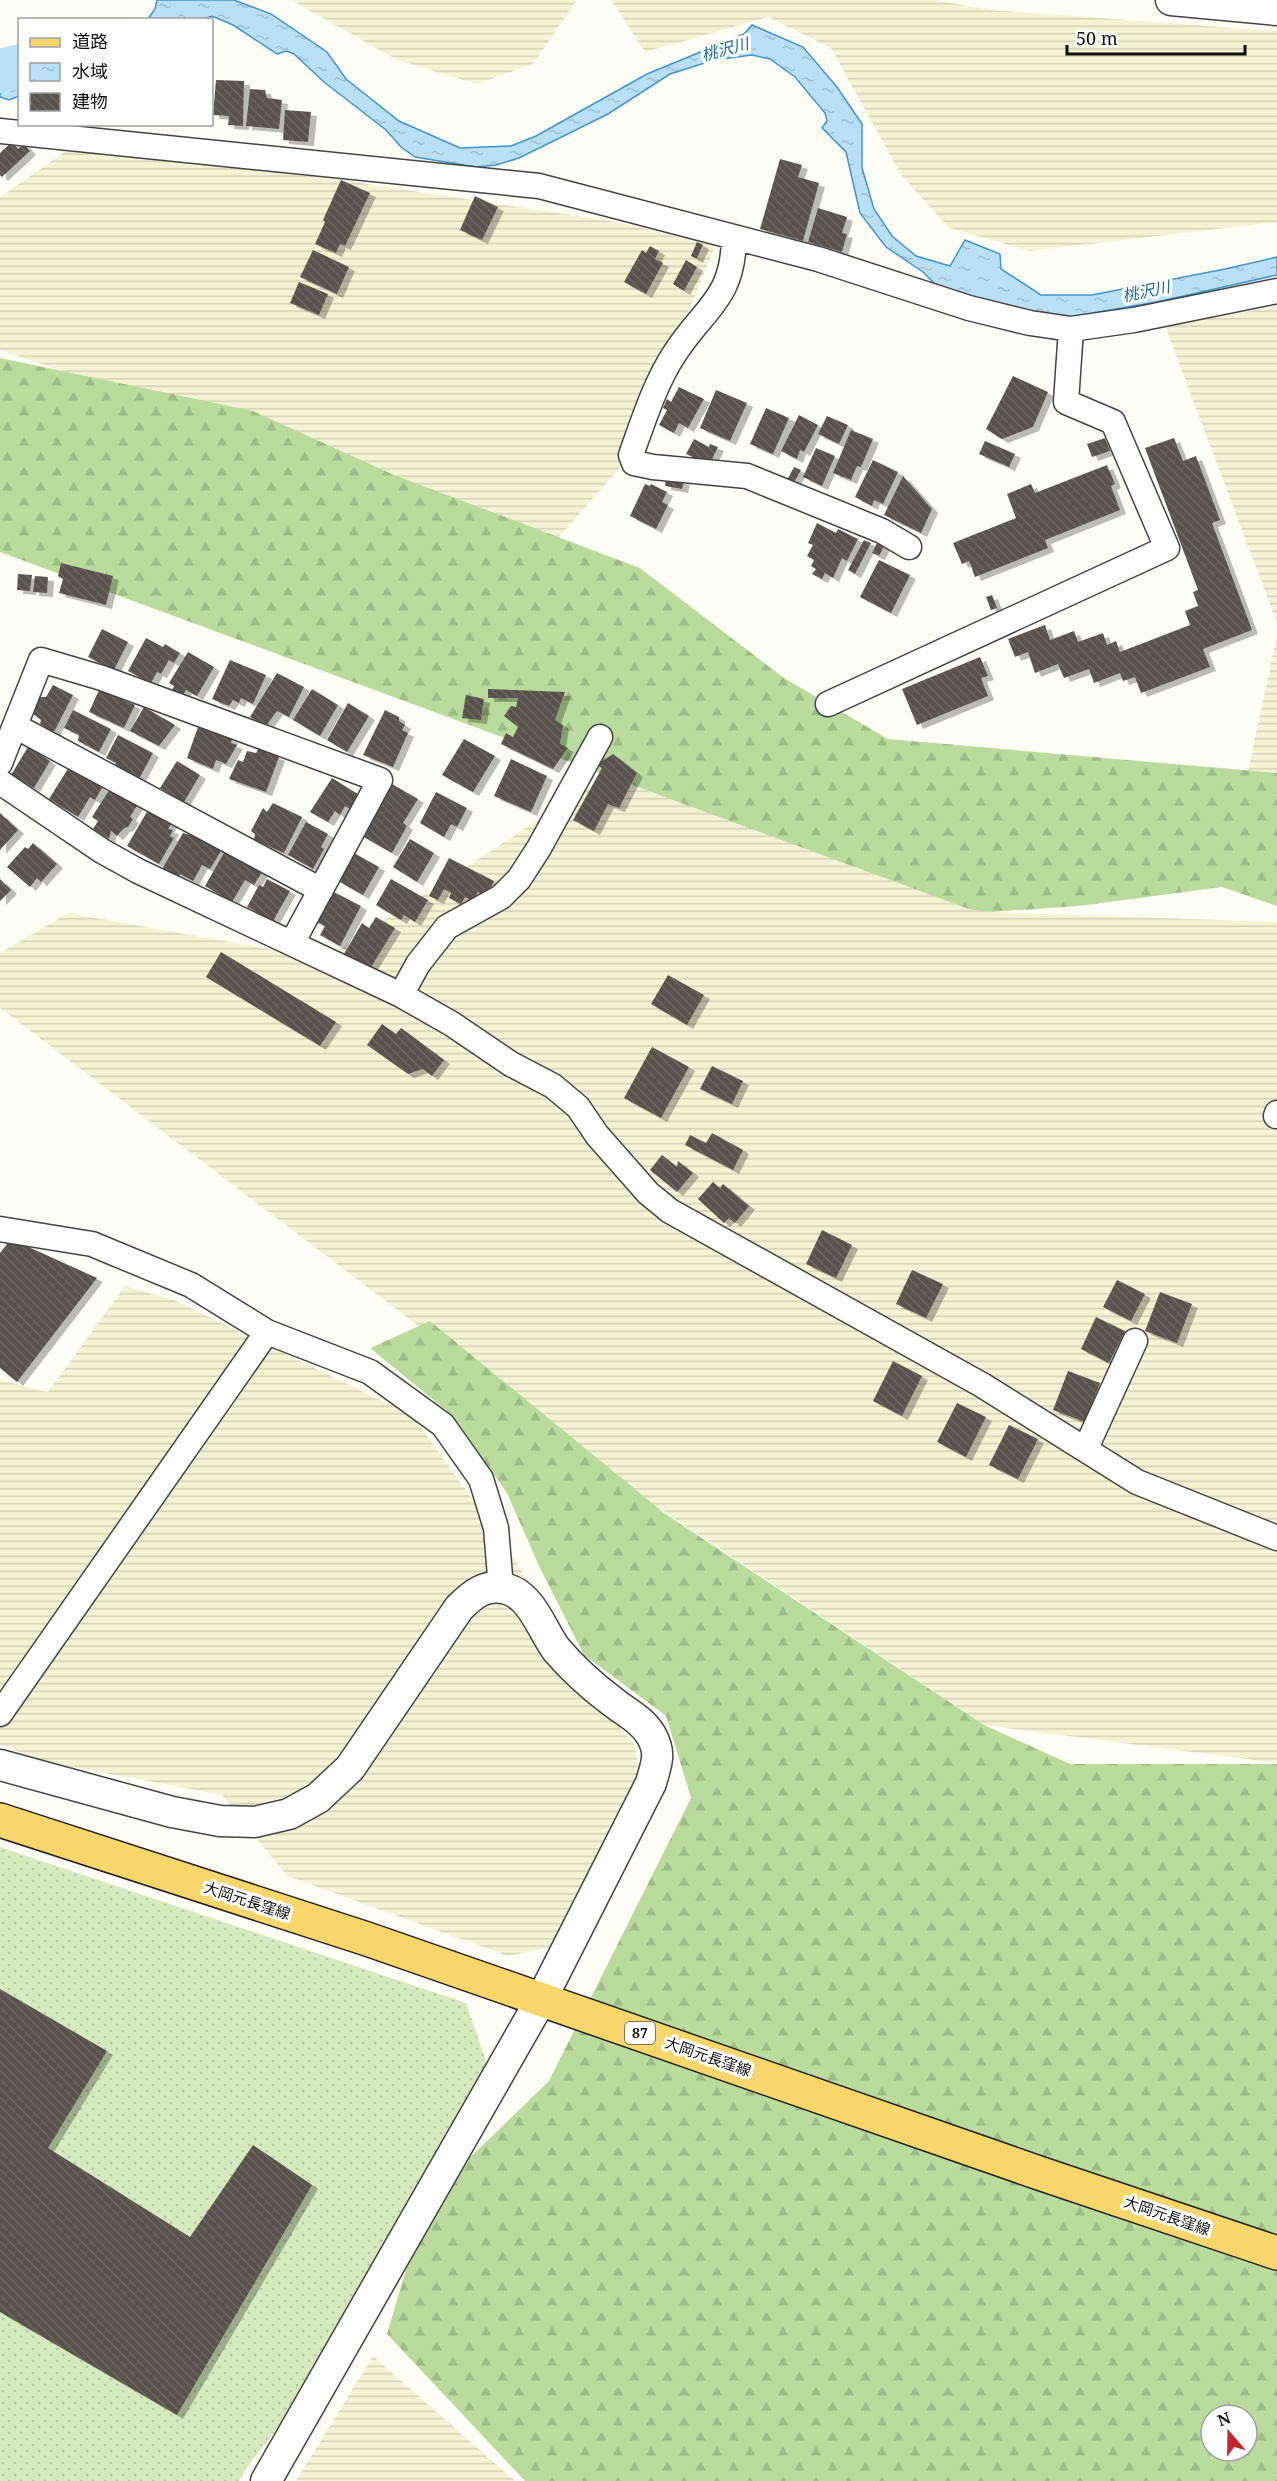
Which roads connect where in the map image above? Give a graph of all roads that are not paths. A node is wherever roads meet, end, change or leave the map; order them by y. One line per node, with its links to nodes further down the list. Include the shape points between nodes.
1 (1171, 0): 2 (street)
2 (1277, 10)
3 (0, 131): 4 (street, via 539,186)
4 (734, 238): 6 (street, via 818,259 969,308); 7 (street, via 731,273 721,294 674,355 631,455 634,463 747,476 882,531)
5 (1277, 291): 6 (street)
6 (1071, 329): 8 (street, via 1066,402 1113,422 1167,548)
7 (909, 547)
8 (828, 704)
9 (15, 726): 11 (street); 13 (street); 13 (street, via 41,660 102,678 380,780)
10 (600, 737): 15 (street, via 519,879 501,897 447,927 418,964)
11 (0, 763)
12 (0, 782): 14 (street, via 138,871)
13 (321, 890): 14 (street)
14 (292, 943): 15 (street)
15 (401, 995): 19 (street, via 553,1086 578,1107 648,1193 670,1211 982,1384)
16 (0, 1229): 17 (street, via 92,1244 190,1285)
17 (267, 1332): 21 (street, via 370,1372 443,1425 481,1479 496,1528); 22 (street)
18 (1135, 1341): 19 (street)
19 (1086, 1448): 20 (street, via 1137,1482)
20 (1277, 1538)
21 (501, 1588): 23 (street, via 475,1593 459,1608 350,1768 318,1798 289,1814 255,1822 220,1821 172,1812); 25 (street, via 528,1604 556,1648 581,1675 642,1723 659,1755 651,1783)
22 (0, 1714)
23 (0, 1765)
24 (0, 1820): 25 (main road, 大岡元長窪線 / 87)
25 (542, 1998): 26 (main road, 大岡元長窪線 / 87); 27 (street)
26 (1277, 2253)
27 (266, 2481)

